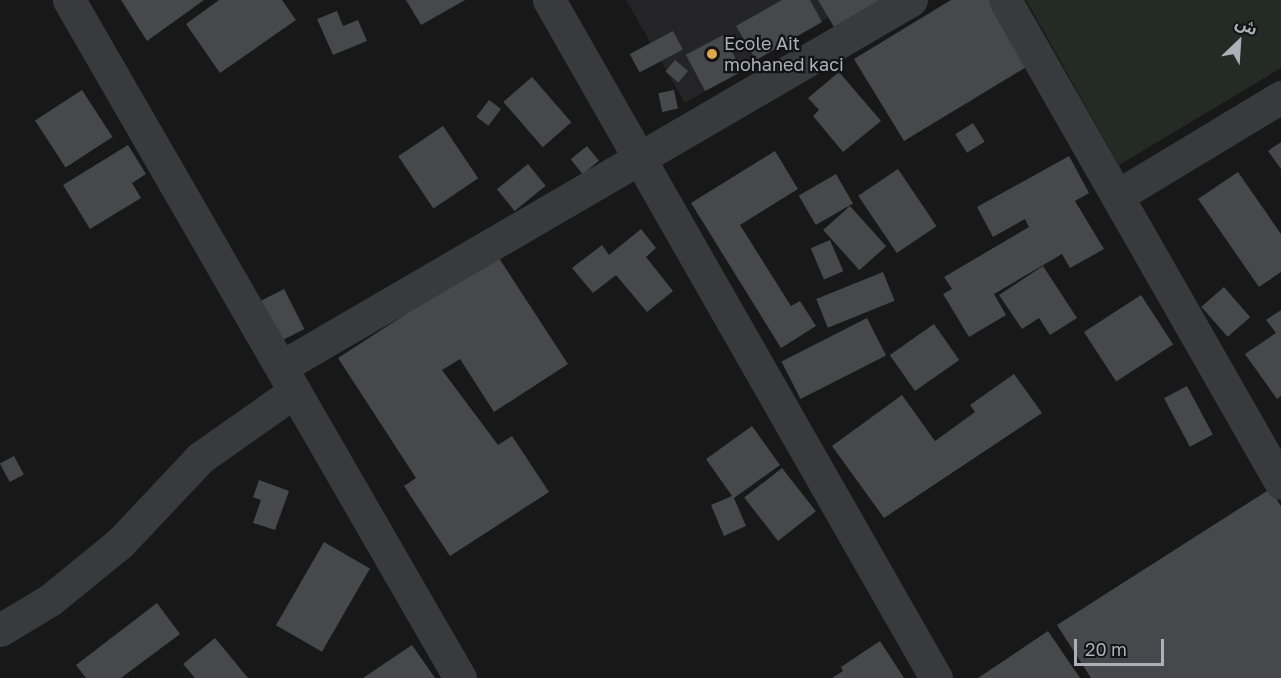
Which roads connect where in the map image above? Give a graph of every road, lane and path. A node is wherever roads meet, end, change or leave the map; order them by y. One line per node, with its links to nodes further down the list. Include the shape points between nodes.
1 (69, 0): 8 (street)
2 (549, 0): 6 (street)
3 (911, 0): 6 (street)
4 (1005, 0): 7 (street)
5 (1281, 97): 7 (street)
6 (639, 155): 8 (street); 12 (street)
7 (1117, 196): 9 (street)
8 (288, 379): 10 (street, via 200,458 120,543 50,600); 11 (street)
9 (1281, 483)
10 (0, 630)
11 (460, 678)
12 (936, 678)

